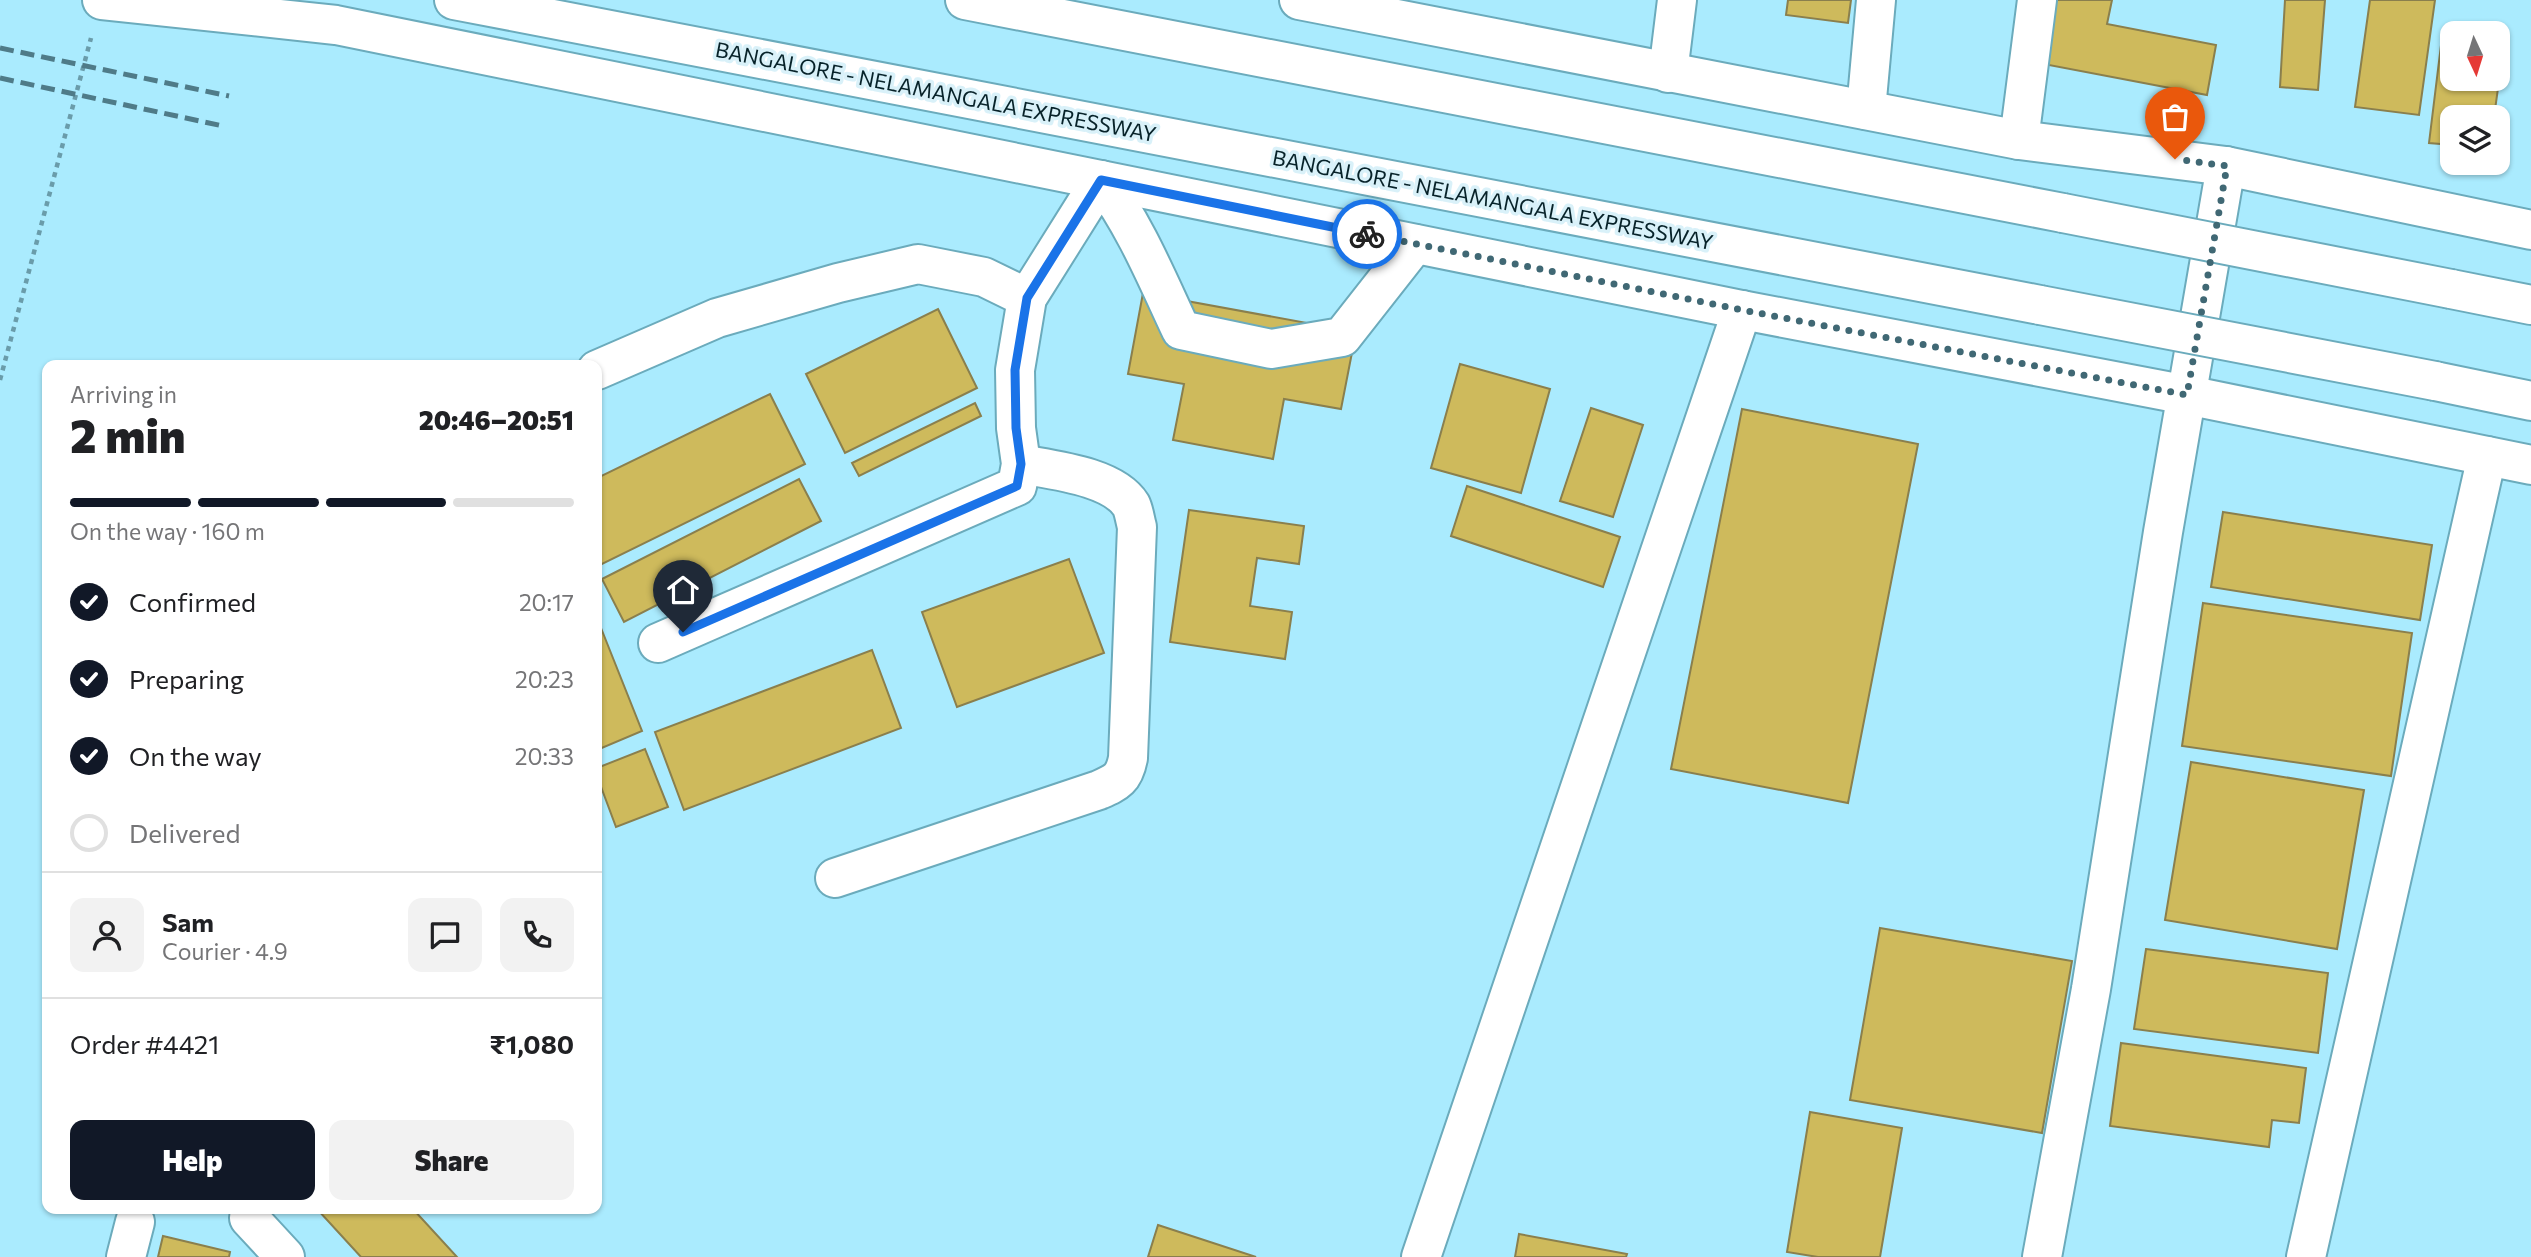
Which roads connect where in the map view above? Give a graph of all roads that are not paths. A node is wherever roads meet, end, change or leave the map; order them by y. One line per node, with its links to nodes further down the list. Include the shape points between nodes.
1 (454, 0): 21 (main road, BANGALORE - NELAMANGALA EXPRESSWAY, bridge)
2 (965, 0): 17 (main road, bridge)
3 (1300, 0): 8 (main road)
4 (1677, 0): 8 (main road)
5 (1876, 0): 9 (main road)
6 (2037, 0): 10 (main road)
7 (98, 13): 12 (main road, via 336,26)
8 (1668, 73): 9 (main road)
9 (1866, 110): 10 (main road)
10 (2019, 140): 11 (main road)
11 (2227, 166): 14 (main road); 20 (main road)
12 (1101, 180): 15 (main road); 15 (main road, via 1140,243 1181,330 1271,349 1342,337); 16 (main road)
13 (2531, 224): 14 (main road)
14 (2531, 230)
15 (1415, 244): 18 (main road)
16 (1027, 298): 19 (main road, via 984,277 918,264 718,318); 23 (main road, via 1015,370)
17 (2531, 305)
18 (1742, 310): 20 (main road); 29 (main road)
19 (602, 368)
20 (2187, 395): 22 (main road); 30 (main road, via 2091,989)
21 (2531, 401)
22 (2487, 456): 24 (main road); 31 (main road)
23 (1021, 464): 25 (main road, via 1019,483 1013,489); 26 (main road, via 1080,475 1114,489 1131,506 1137,527 1126,771 1099,790)
24 (2531, 465)
25 (658, 643)
26 (835, 878)
27 (249, 1218): 28 (main road)
28 (285, 1257)
29 (1421, 1257)
30 (2042, 1257)
31 (2306, 1257)

